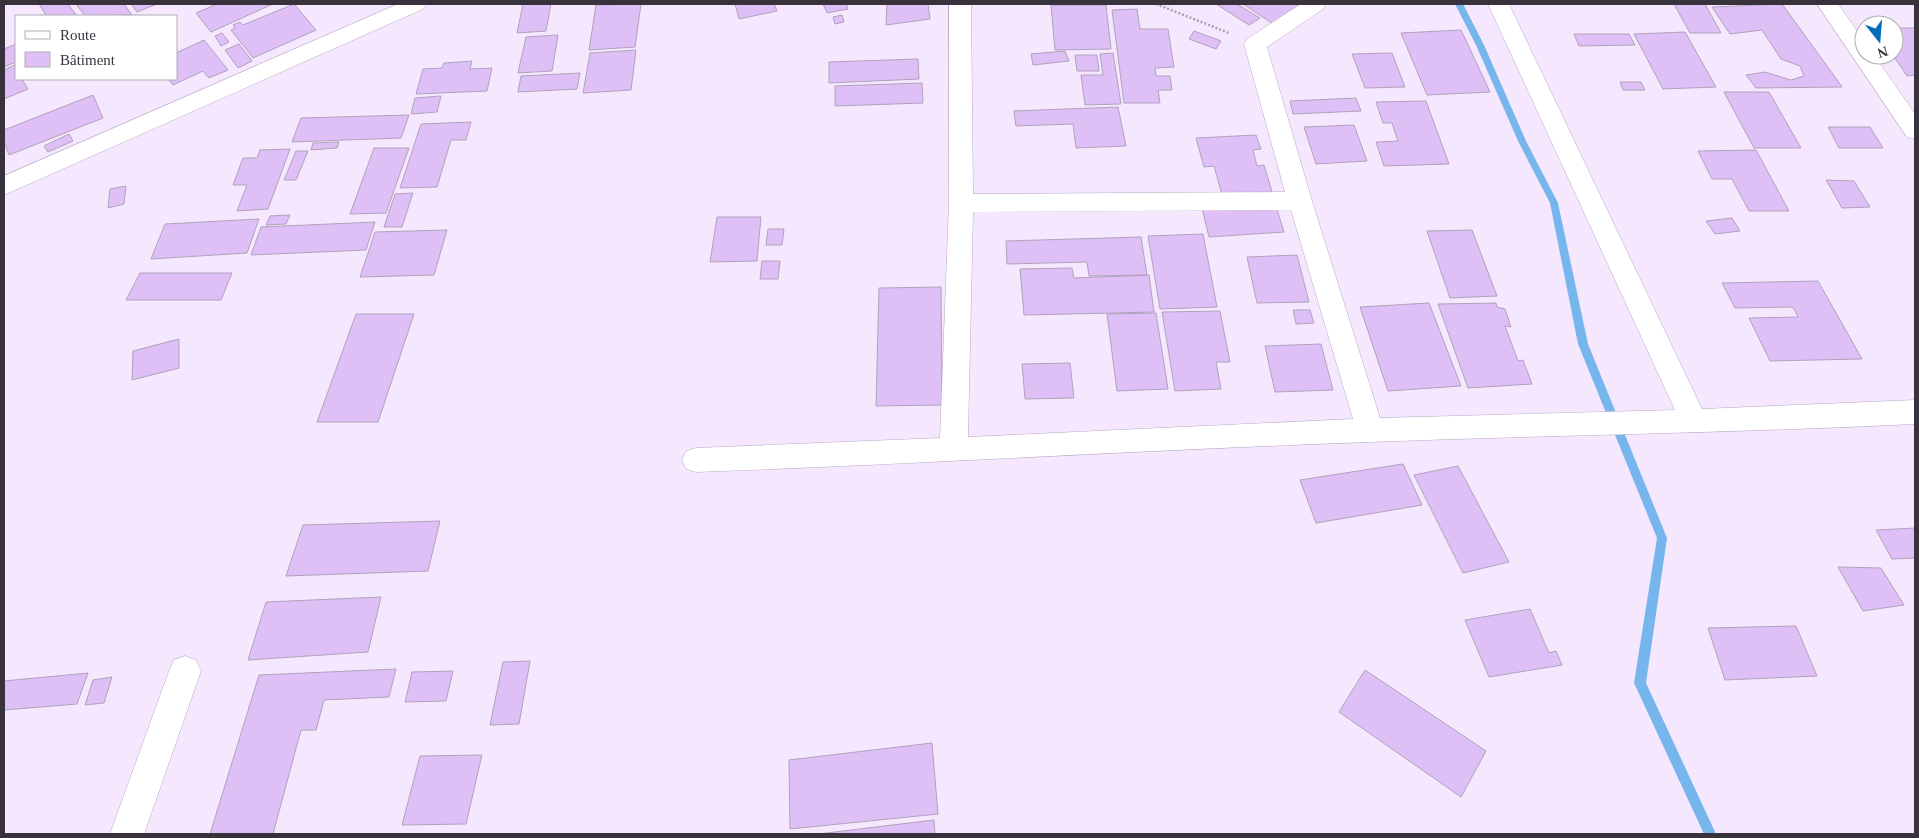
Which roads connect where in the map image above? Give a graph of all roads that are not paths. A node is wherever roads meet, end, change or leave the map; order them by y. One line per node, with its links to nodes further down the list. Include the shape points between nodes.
1 (416, 4): 7 (street)
2 (960, 4): 9 (street)
3 (1316, 4): 8 (street, via 1255,44)
4 (1499, 4): 11 (street)
5 (1827, 4): 6 (street)
6 (1915, 131)
7 (4, 186)
8 (1300, 202): 9 (street); 12 (street)
9 (961, 203): 13 (street)
10 (1915, 412): 11 (street)
11 (1694, 421): 12 (street)
12 (1370, 430): 13 (street)
13 (954, 450): 14 (street)
14 (696, 460)
15 (185, 671): 16 (street)
16 (127, 834)

